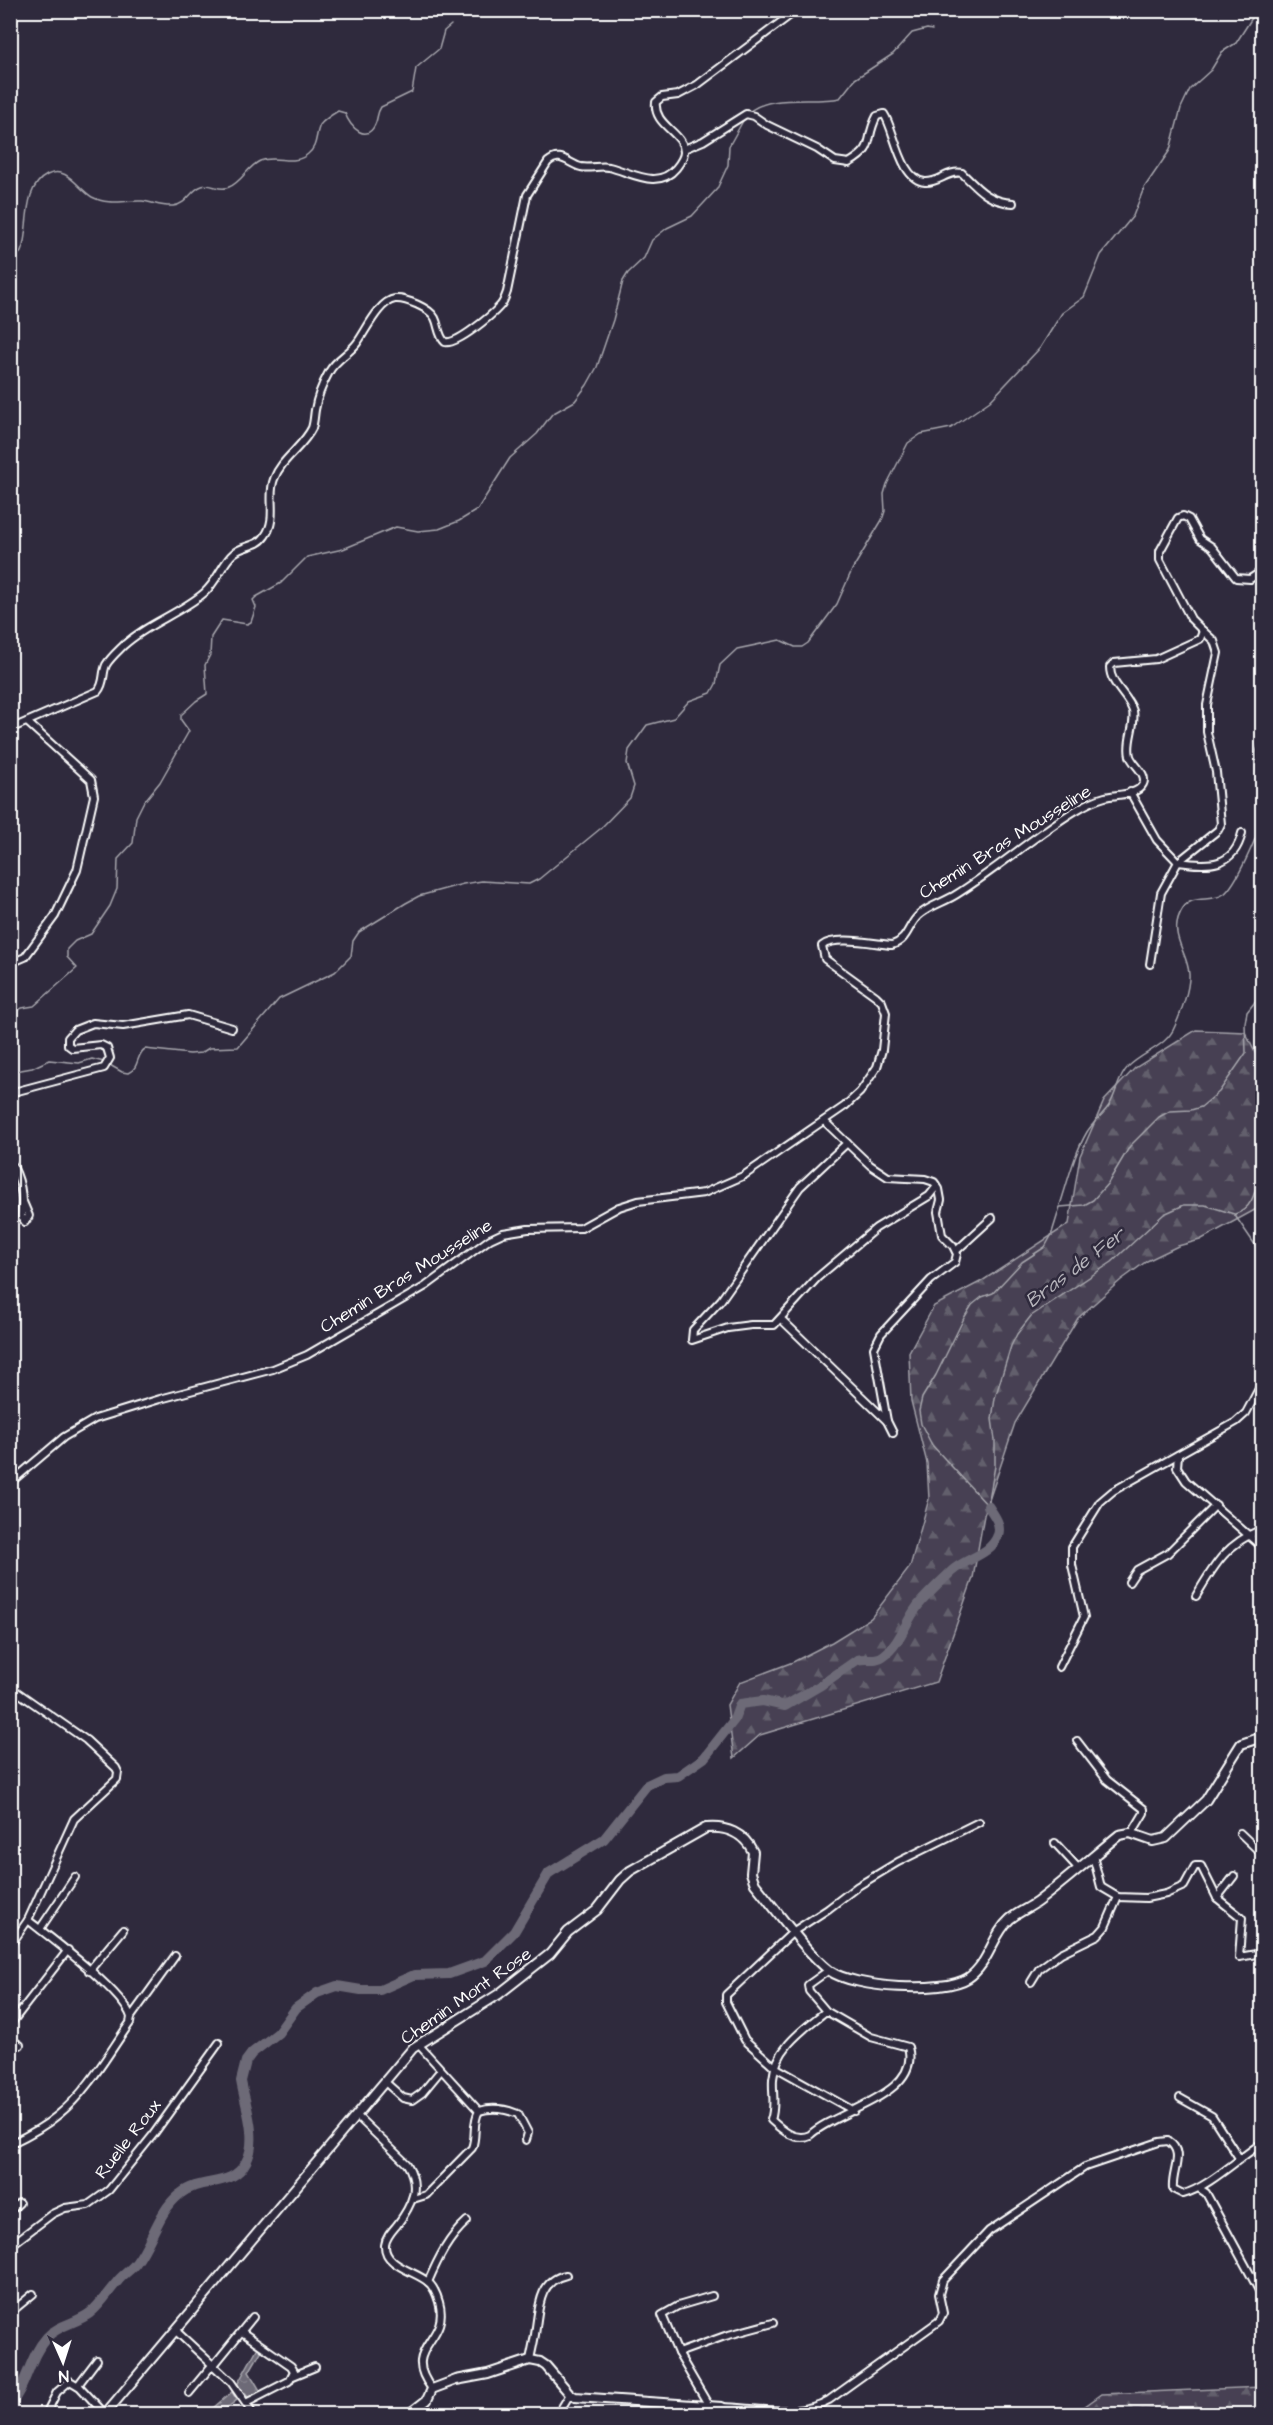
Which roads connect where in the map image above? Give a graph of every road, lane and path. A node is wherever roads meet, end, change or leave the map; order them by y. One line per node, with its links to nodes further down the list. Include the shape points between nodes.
1 (797, 10): 2 (street, via 697,86 656,102 663,123)
2 (684, 149): 3 (street, via 746,114 835,161 849,163 864,153 876,116 884,114 894,144 918,179 931,181 955,171 984,195); 6 (street, via 680,164 657,181 606,166 581,167 556,156 548,162 527,195 507,292 499,307 450,343 441,339 431,312 402,300 386,303 356,344 329,370 316,403 312,427 273,480 272,520 262,540 234,553 220,575 191,603 143,629 124,645 107,664 98,691)
3 (1012, 203)
4 (1263, 571): 5 (street, via 1250,579 1236,578 1212,547 1200,539 1189,519 1178,518 1160,560 1191,618)
5 (1203, 631): 8 (street, via 1200,639 1167,656 1114,663 1110,668 1133,711 1130,756 1144,780); 10 (street, via 1214,641 1218,653 1207,705 1207,732 1221,824)
6 (27, 722): 7 (street); 11 (street, via 91,780 94,796 77,870 55,916 25,957)
7 (10, 729)
8 (1130, 792): 10 (street, via 1157,840); 15 (street, Chemin Bras Mousseline, via 1103,797 1059,821 966,888 916,917 899,943 839,940 822,946 825,959 876,996 886,1013 877,1067 860,1092)
9 (1242, 832): 10 (street, via 1239,847 1217,863)
10 (1178, 862): 12 (street, via 1161,893)
11 (10, 957)
12 (1150, 964)
13 (232, 1028): 14 (street, via 188,1015 123,1026 88,1024 75,1030 68,1045 107,1048 110,1058 104,1068)
14 (10, 1093)
15 (824, 1121): 16 (street); 27 (street, Chemin Bras Mousseline, via 743,1176 704,1192 638,1201 581,1228 503,1233 426,1286 308,1355 273,1369 95,1419 64,1437)
16 (847, 1143): 18 (street, via 888,1177 925,1179); 22 (street, via 800,1187 721,1300 693,1330 692,1340 728,1328 771,1326)
17 (10, 1161): 19 (street, via 21,1183)
18 (937, 1186): 21 (street, via 941,1200 939,1224); 22 (street, via 929,1196 876,1228 817,1278)
19 (23, 1202)
20 (992, 1218): 21 (street)
21 (956, 1251): 24 (street, via 955,1262 924,1287 881,1334 874,1348)
22 (781, 1320): 24 (street)
23 (1263, 1383): 26 (street, via 1242,1418)
24 (887, 1421): 25 (street)
25 (892, 1433)
26 (1178, 1455): 28 (street, via 1180,1474); 34 (street, via 1107,1495 1074,1541 1072,1565 1084,1617)
27 (10, 1483)
28 (1216, 1505): 30 (street); 32 (street, via 1168,1553 1137,1570)
29 (1263, 1529): 30 (street)
30 (1247, 1535): 31 (street); 33 (street, via 1222,1555)
31 (1263, 1547)
32 (1129, 1582)
33 (1196, 1596)
34 (1059, 1667)
35 (10, 1687): 49 (street, via 86,1740 118,1772 117,1779 75,1819)
36 (1263, 1737): 39 (street, via 1241,1744 1206,1800 1166,1838 1153,1841)
37 (1077, 1741): 39 (street, via 1107,1780 1143,1809)
38 (979, 1822): 52 (street, via 898,1862)
39 (1132, 1833): 43 (street, Chemin Mont Rose, via 1119,1835)
40 (1240, 1833): 42 (street)
41 (1055, 1843): 44 (street)
42 (1263, 1854)
43 (1093, 1856): 44 (street, Chemin Mont Rose); 47 (street, via 1101,1887)
44 (1078, 1868): 57 (street, Chemin Mont Rose, via 1009,1919 977,1970 955,1984 923,1989 905,1987 845,1977)
45 (75, 1876): 50 (street)
46 (1234, 1876): 48 (street)
47 (1118, 1898): 48 (street, via 1146,1898 1176,1891 1199,1865); 59 (street, via 1098,1935 1061,1953 1039,1969)
48 (1217, 1898): 55 (street, via 1243,1922 1239,1957)
49 (28, 1920): 50 (street); 53 (street)
50 (40, 1929): 54 (street)
51 (123, 1930): 58 (street)
52 (794, 1931): 57 (street, Chemin Mont Rose); 65 (street, Chemin Mont Rose, via 752,1880 753,1852 748,1842 734,1832 706,1828 630,1871 597,1910 568,1932 550,1954 499,1994); 67 (street, via 725,1999 745,2040)
53 (10, 1946)
54 (68, 1950): 58 (street); 62 (street)
55 (1263, 1953)
56 (175, 1956): 61 (street)
57 (829, 1970): 60 (street, via 808,1985)
58 (89, 1971): 61 (street, via 126,2006)
59 (1031, 1982)
60 (826, 2011): 67 (street, via 801,2029); 72 (street, via 871,2037 909,2050 910,2064 901,2081)
61 (131, 2017): 76 (street, via 79,2094 40,2128)
62 (10, 2025)
63 (10, 2039): 66 (street)
64 (219, 2043): 83 (street, Ruelle Roux, via 109,2190 88,2205 52,2214)
65 (418, 2044): 68 (street); 69 (street, Chemin Mont Rose)
66 (20, 2045)
67 (775, 2067): 72 (street); 72 (street, via 771,2120 790,2135 806,2137)
68 (441, 2070): 69 (street, via 412,2100 403,2098); 71 (street)
69 (385, 2082): 73 (street, Chemin Mont Rose)
70 (1180, 2098): 77 (street, via 1212,2116)
71 (478, 2110): 74 (street, via 499,2109 518,2114 528,2133); 79 (street, via 472,2148 426,2195)
72 (854, 2111)
73 (356, 2115): 79 (street, via 407,2164 415,2183); 92 (street, Chemin Mont Rose)
74 (526, 2140)
75 (1263, 2143): 77 (street)
76 (10, 2144)
77 (1239, 2158): 78 (street)
78 (1200, 2189): 88 (street, via 1206,2193); 106 (street, via 1183,2194 1173,2189 1177,2151 1168,2140 1085,2167 989,2231 943,2280 939,2294 943,2313 939,2321 829,2400 812,2408 794,2410)
79 (413, 2199): 85 (street, via 385,2246 392,2261)
80 (19, 2203): 81 (street)
81 (10, 2211)
82 (467, 2221): 85 (street, via 445,2246)
83 (10, 2246)
84 (566, 2275): 96 (street, via 550,2282 541,2296)
85 (428, 2282): 101 (street, via 435,2291 441,2316 436,2334 421,2356 423,2377)
86 (33, 2294): 89 (street)
87 (712, 2296): 94 (street, via 663,2313)
88 (1263, 2296)
89 (10, 2313)
90 (253, 2317): 93 (street)
91 (773, 2323): 94 (street)
92 (176, 2331): 97 (street); 107 (street, Chemin Mont Rose)
93 (243, 2332): 97 (street); 99 (street, via 291,2366)
94 (678, 2353): 105 (street)
95 (97, 2360): 100 (street)
96 (530, 2360): 101 (street); 103 (street, via 546,2366)
97 (214, 2364): 102 (street); 104 (street)
98 (315, 2367): 99 (street)
99 (293, 2376): 104 (street)
100 (78, 2385): 107 (street); 108 (street, via 70,2381 57,2392)
101 (432, 2389): 110 (street, via 427,2400)
102 (189, 2393)
103 (570, 2394): 105 (street); 111 (street)
104 (246, 2403): 109 (street)
105 (709, 2406): 106 (street)
106 (724, 2411)
107 (105, 2414)
108 (46, 2415)
109 (253, 2415)
110 (409, 2415)
111 (558, 2415)

